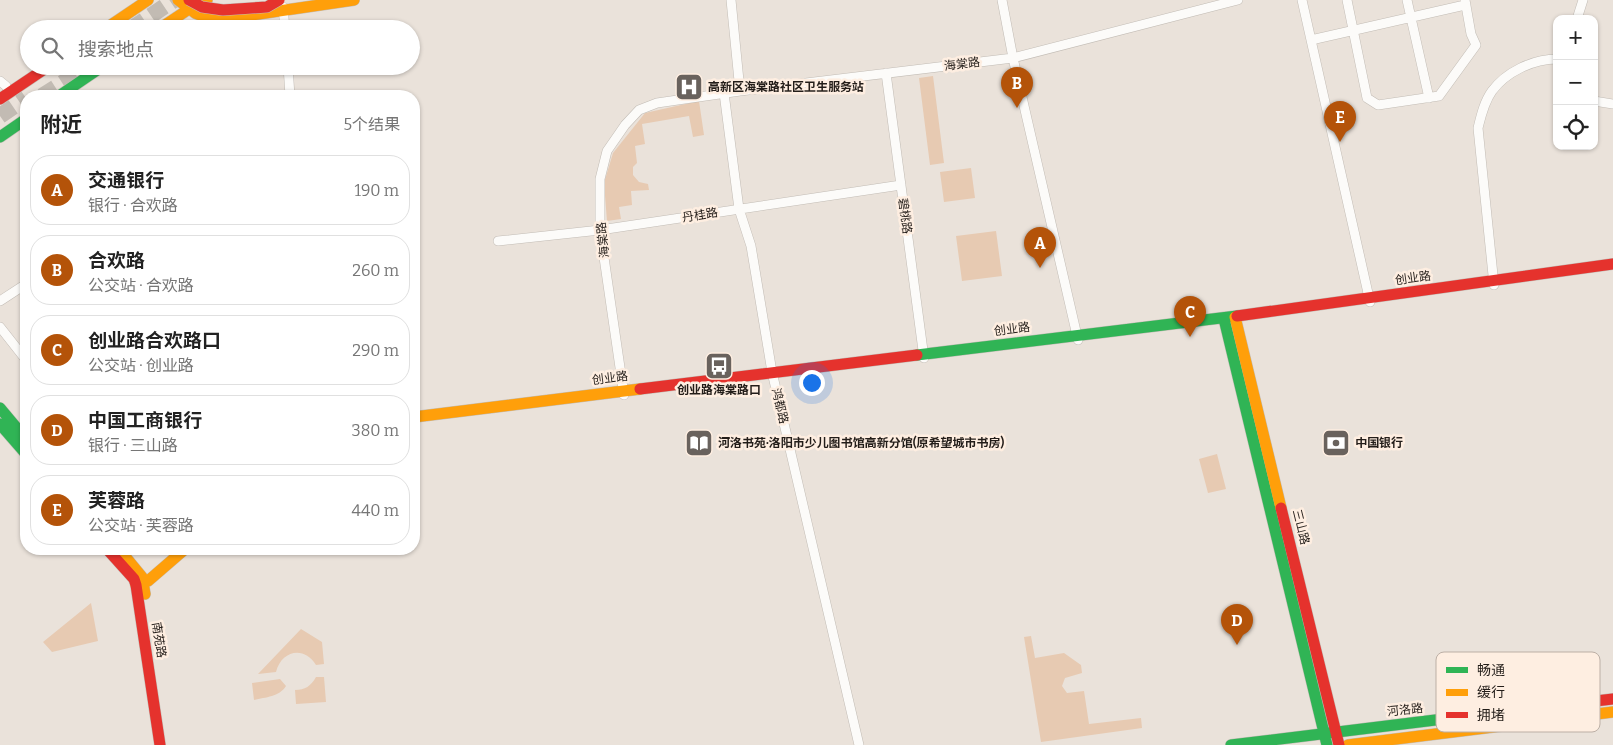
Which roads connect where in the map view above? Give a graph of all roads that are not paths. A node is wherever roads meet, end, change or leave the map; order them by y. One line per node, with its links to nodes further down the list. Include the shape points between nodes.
1 (148, 0): 17 (street)
2 (178, 0): 14 (street)
3 (207, 0): 14 (street)
4 (354, 0): 12 (street)
5 (731, 0): 30 (street)
6 (1002, 0): 22 (street)
7 (1238, 0): 22 (street, 海棠路)
8 (1302, 0): 21 (street)
9 (1347, 0): 20 (street)
10 (1407, 0): 16 (street)
11 (1582, 0): 15 (street)
12 (281, 3): 14 (street, bridge, via 224,10); 19 (street)
13 (1465, 3): 16 (street); 32 (street, via 1476,46 1439,96)
14 (189, 5): 18 (street)
15 (1578, 15)
16 (1410, 18): 20 (street); 32 (street)
17 (118, 20)
18 (170, 20)
19 (283, 20)
20 (1354, 30): 21 (street); 32 (street, via 1368,98 1378,105)
21 (1311, 40): 46 (street)
22 (1014, 58): 24 (street, 海棠路); 50 (street)
23 (1553, 60): 44 (street, via 1528,64 1510,75 1492,91 1482,111 1478,128)
24 (886, 73): 30 (street, 海棠路); 38 (street, 碧桃路)
25 (36, 75): 33 (street)
26 (90, 75): 28 (street)
27 (289, 75): 29 (street)
28 (68, 90)
29 (290, 90)
30 (740, 91): 31 (street, 海棠路)
31 (724, 94): 39 (street, 鸿都路); 40 (street, 海棠路, via 657,103 639,110 625,124 608,151 600,179)
32 (1429, 98)
33 (0, 99)
34 (1598, 101): 35 (street)
35 (1613, 104)
36 (20, 123): 37 (street)
37 (0, 137)
38 (901, 185): 39 (street, 丹桂路); 52 (street, 碧桃路)
39 (739, 209): 40 (street, 丹桂路); 53 (street, 鸿都路, via 751,246)
40 (600, 230): 41 (street, 丹桂路); 54 (street, 海棠路)
41 (498, 241)
42 (1613, 264): 44 (street, 创业路)
43 (1613, 269): 44 (street, 创业路)
44 (1494, 283): 46 (street, 创业路)
45 (20, 288): 47 (street)
46 (1370, 300): 48 (street, 创业路)
47 (0, 301)
48 (1230, 320): 50 (street, 创业路); 72 (street, 三山路)
49 (0, 327): 51 (street)
50 (1078, 338): 52 (street, 创业路)
51 (20, 352)
52 (924, 356): 53 (street, 创业路)
53 (772, 375): 54 (street, 创业路); 75 (street, 鸿都路)
54 (624, 393): 56 (street, 创业路); 57 (street, 创业路)
55 (0, 408): 59 (street)
56 (420, 416)
57 (420, 421)
58 (0, 424): 60 (street)
59 (20, 431)
60 (20, 447)
61 (114, 555): 65 (street)
62 (123, 555): 65 (street)
63 (170, 555): 65 (street)
64 (178, 555): 65 (street, via 148,581)
65 (139, 581): 73 (street, 南苑路); 74 (street, 南苑路)
66 (1613, 699): 67 (street, 河洛路)
67 (1600, 701)
68 (1613, 712): 69 (street)
69 (1600, 714)
70 (1436, 720): 72 (street, 河洛路)
71 (1452, 732): 79 (street)
72 (1330, 733): 76 (street, 河洛路); 77 (street, 三山路); 78 (street, 三山路)
73 (160, 745)
74 (167, 745)
75 (859, 745)
76 (1231, 745)
77 (1328, 745)
78 (1339, 745)
79 (1348, 745)

